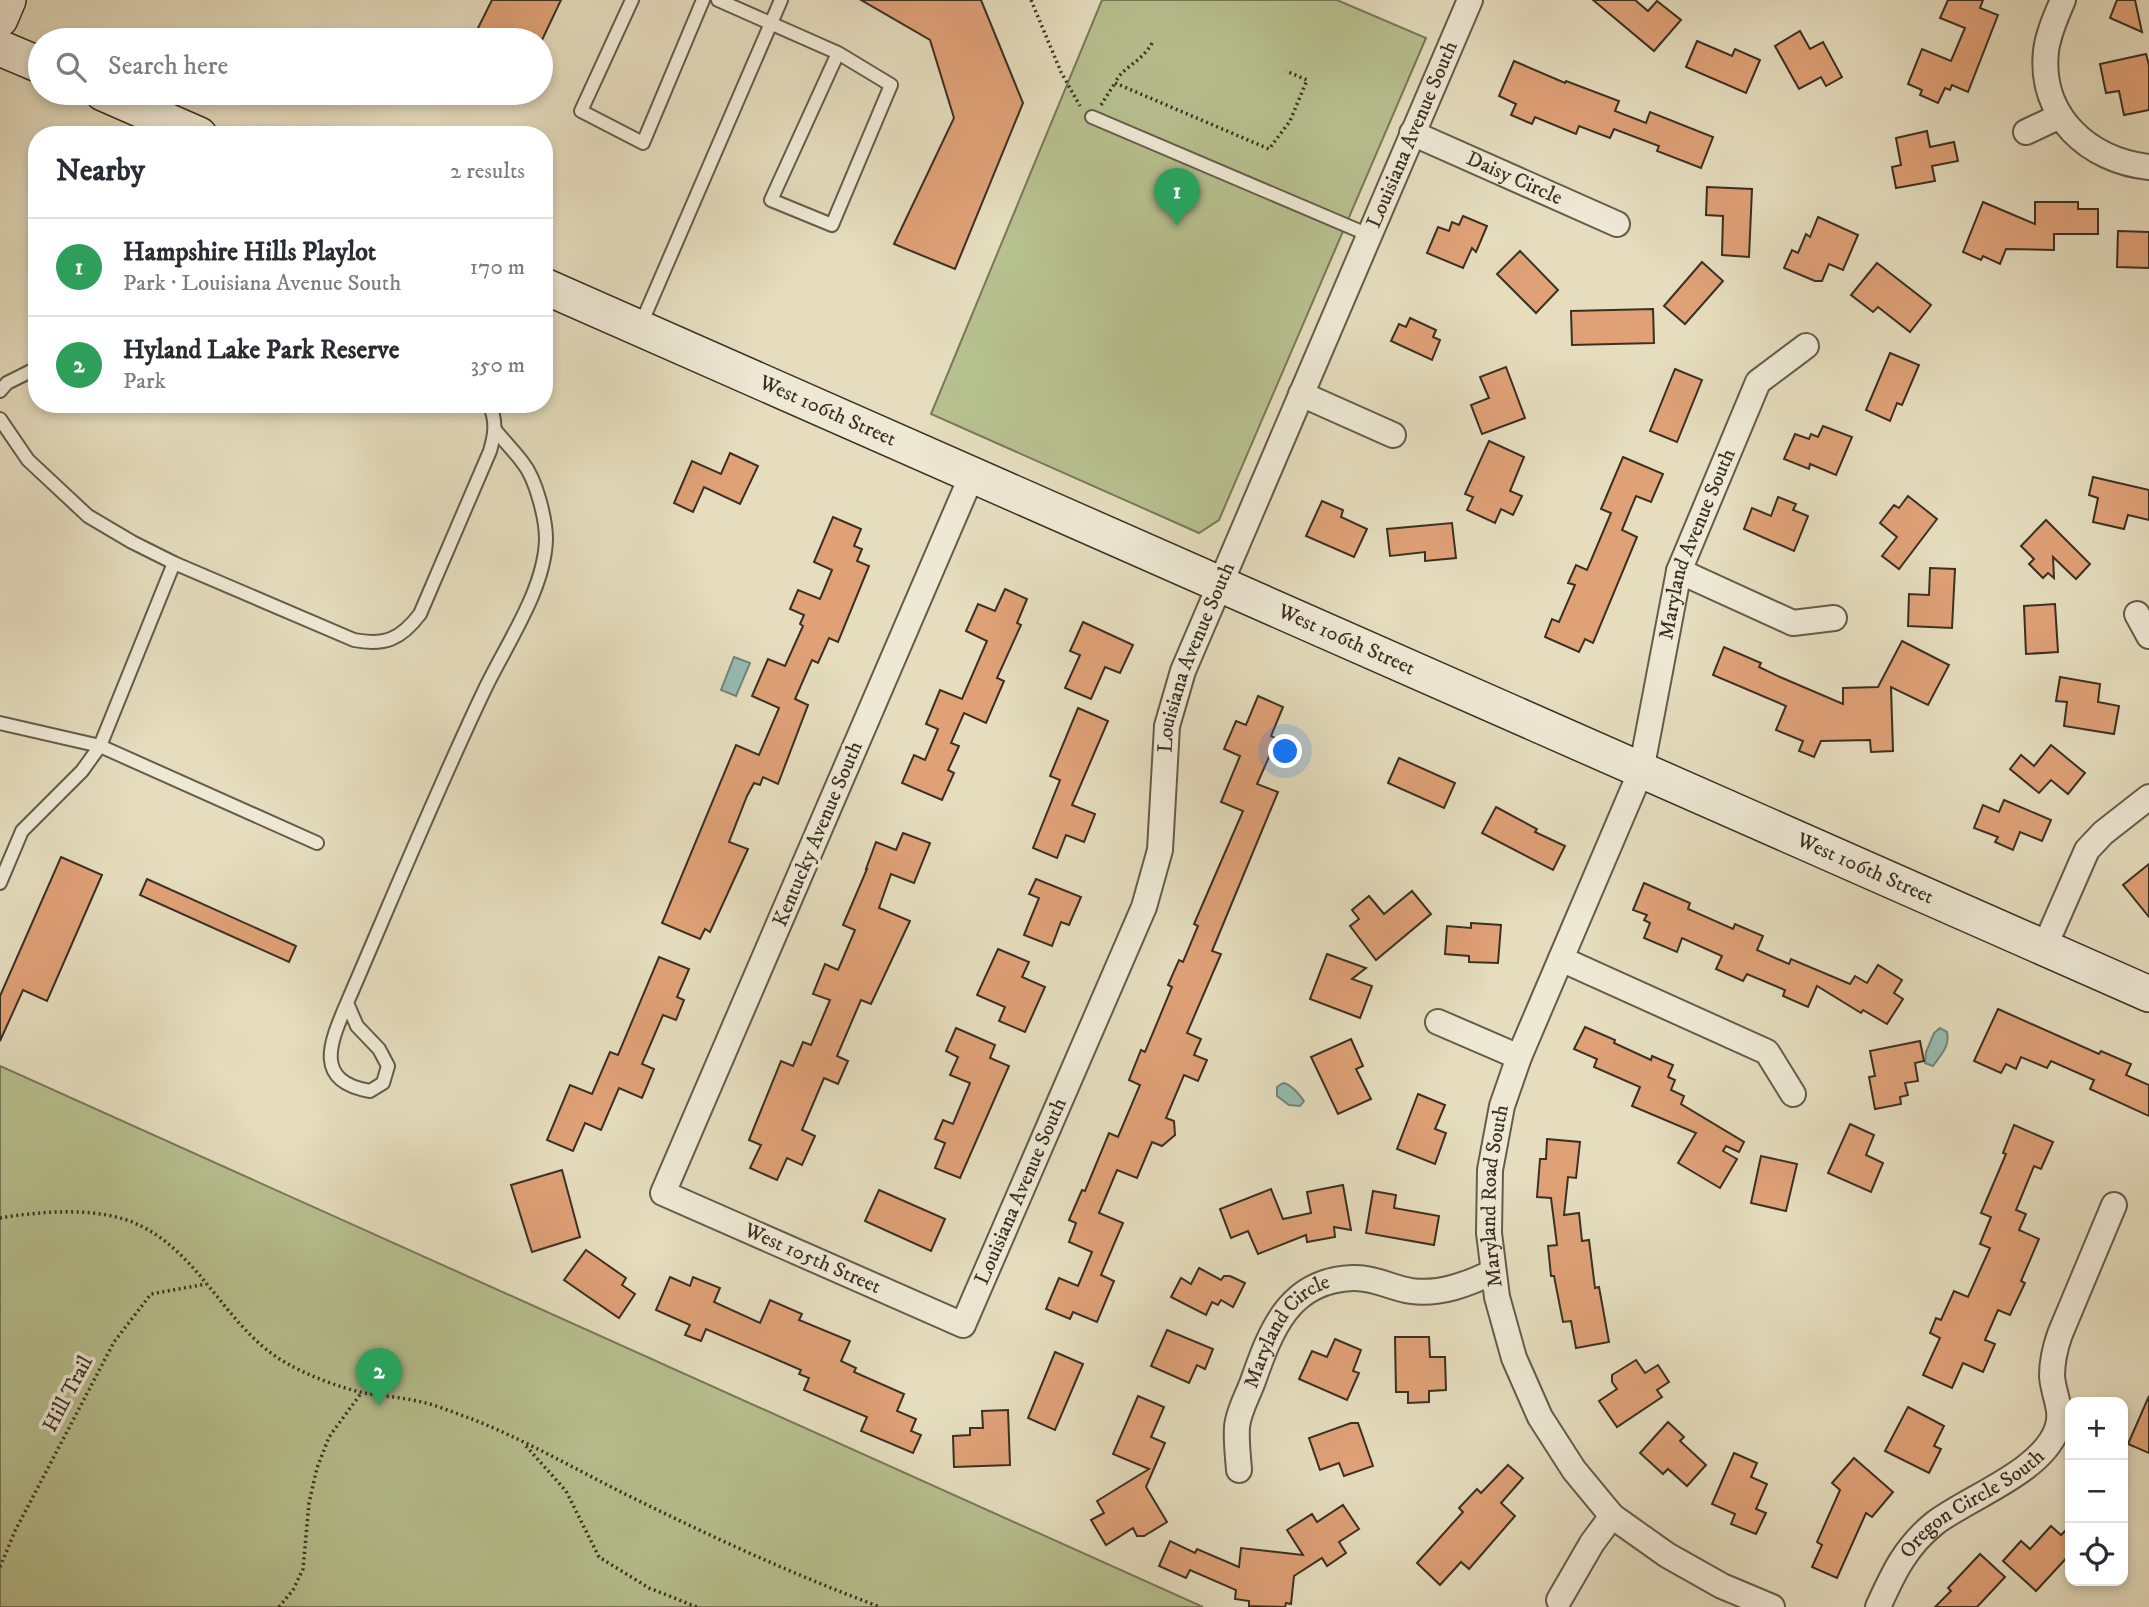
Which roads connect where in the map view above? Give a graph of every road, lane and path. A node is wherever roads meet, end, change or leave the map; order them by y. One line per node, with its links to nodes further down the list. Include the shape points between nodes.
1 (8, 0): 9 (street)
2 (632, 0): 3 (lane, via 581,111 643,143)
3 (703, 0)
4 (719, 0): 10 (lane)
5 (781, 0): 10 (lane)
6 (1031, 0): 19 (path, via 1061,72 1084,112)
7 (1470, 0): 22 (street, Louisiana Avenue South)
8 (2063, 0): 18 (street, via 2046,51 2046,79)
9 (0, 19)
10 (771, 22): 13 (lane); 27 (lane)
11 (1152, 43): 16 (path)
12 (0, 48): 14 (street)
13 (838, 53): 13 (lane, via 771,200 832,225 891,85)
14 (28, 60)
15 (1286, 71): 16 (path, via 1307,80 1290,121 1269,149)
16 (1115, 83): 19 (path)
17 (130, 105): 20 (street)
18 (2060, 116): 21 (street); 23 (street, via 2092,149 2119,162)
19 (1092, 117): 25 (lane)
20 (178, 126)
21 (2026, 132)
22 (1412, 133): 24 (street, Daisy Circle); 25 (street, Louisiana Avenue South)
23 (2149, 167)
24 (1618, 224)
25 (1369, 234): 31 (street, Louisiana Avenue South)
26 (553, 290): 27 (street, West 106th Street)
27 (639, 328): 36 (street, West 106th Street)
28 (1806, 346): 38 (street, Maryland Avenue South, via 1758,382)
29 (28, 372): 30 (lane)
30 (0, 391)
31 (1301, 394): 35 (street); 39 (street, Louisiana Avenue South)
32 (493, 413): 34 (lane)
33 (0, 419): 37 (lane, via 28,460 88,516)
34 (496, 431): 37 (lane, via 420,614 409,629 393,639 354,640); 52 (lane, via 526,466 541,504 546,539 542,567)
35 (1393, 435)
36 (972, 475): 39 (street, West 106th Street); 56 (street, Kentucky Avenue South)
37 (174, 563): 44 (lane)
38 (1679, 571): 41 (street, via 1793,623); 45 (street, Maryland Avenue South)
39 (1220, 585): 45 (street, West 106th Street); 61 (street, Louisiana Avenue South, via 1182,671 1167,726 1160,850 1144,907)
40 (2137, 614): 42 (street)
41 (1834, 618)
42 (2149, 636)
43 (0, 723): 44 (lane)
44 (100, 746): 47 (lane); 48 (lane, via 82,771 22,831)
45 (1641, 771): 49 (street, West 106th Street); 50 (street, Maryland Road South)
46 (2149, 797): 49 (street, via 2087,850)
47 (317, 843)
48 (0, 883)
49 (2044, 948): 51 (street, West 106th Street)
50 (1561, 958): 54 (street, Maryland Road South); 55 (street, via 1767,1052)
51 (2149, 994)
52 (347, 1003): 52 (lane, via 332,1044 332,1067 348,1086 370,1091 383,1083 388,1066 357,1026)
53 (1438, 1022): 54 (street)
54 (1519, 1057): 59 (street, Maryland Road South, via 1502,1106 1490,1170)
55 (1793, 1094)
56 (663, 1193): 61 (street, West 105th Street)
57 (2114, 1205): 72 (street, Oregon Circle South, via 2053,1355 2058,1428 2027,1466 1935,1523 1894,1570)
58 (0, 1218): 60 (path, via 67,1212 140,1225 160,1237)
59 (1493, 1272): 64 (street, Maryland Circle, via 1439,1290 1411,1291 1356,1277 1329,1281 1304,1293 1284,1311 1270,1335 1237,1425); 65 (street, Maryland Road South, via 1514,1358 1540,1417 1574,1470)
60 (206, 1284): 62 (path, via 271,1354 321,1379); 66 (path, Hill Trail, via 151,1294 114,1342)
61 (963, 1325)
62 (362, 1392): 63 (path, via 419,1401); 68 (path, via 330,1437 317,1468 303,1569)
63 (525, 1444): 69 (path, via 566,1491 599,1557 649,1588); 70 (path, via 740,1551)
64 (1239, 1470)
65 (1612, 1516): 67 (street); 71 (street, Maryland Road South, via 1667,1555)
66 (0, 1567)
67 (1559, 1600)
68 (279, 1607)
69 (697, 1607)
70 (880, 1607)
71 (1772, 1607)
72 (1878, 1607)

